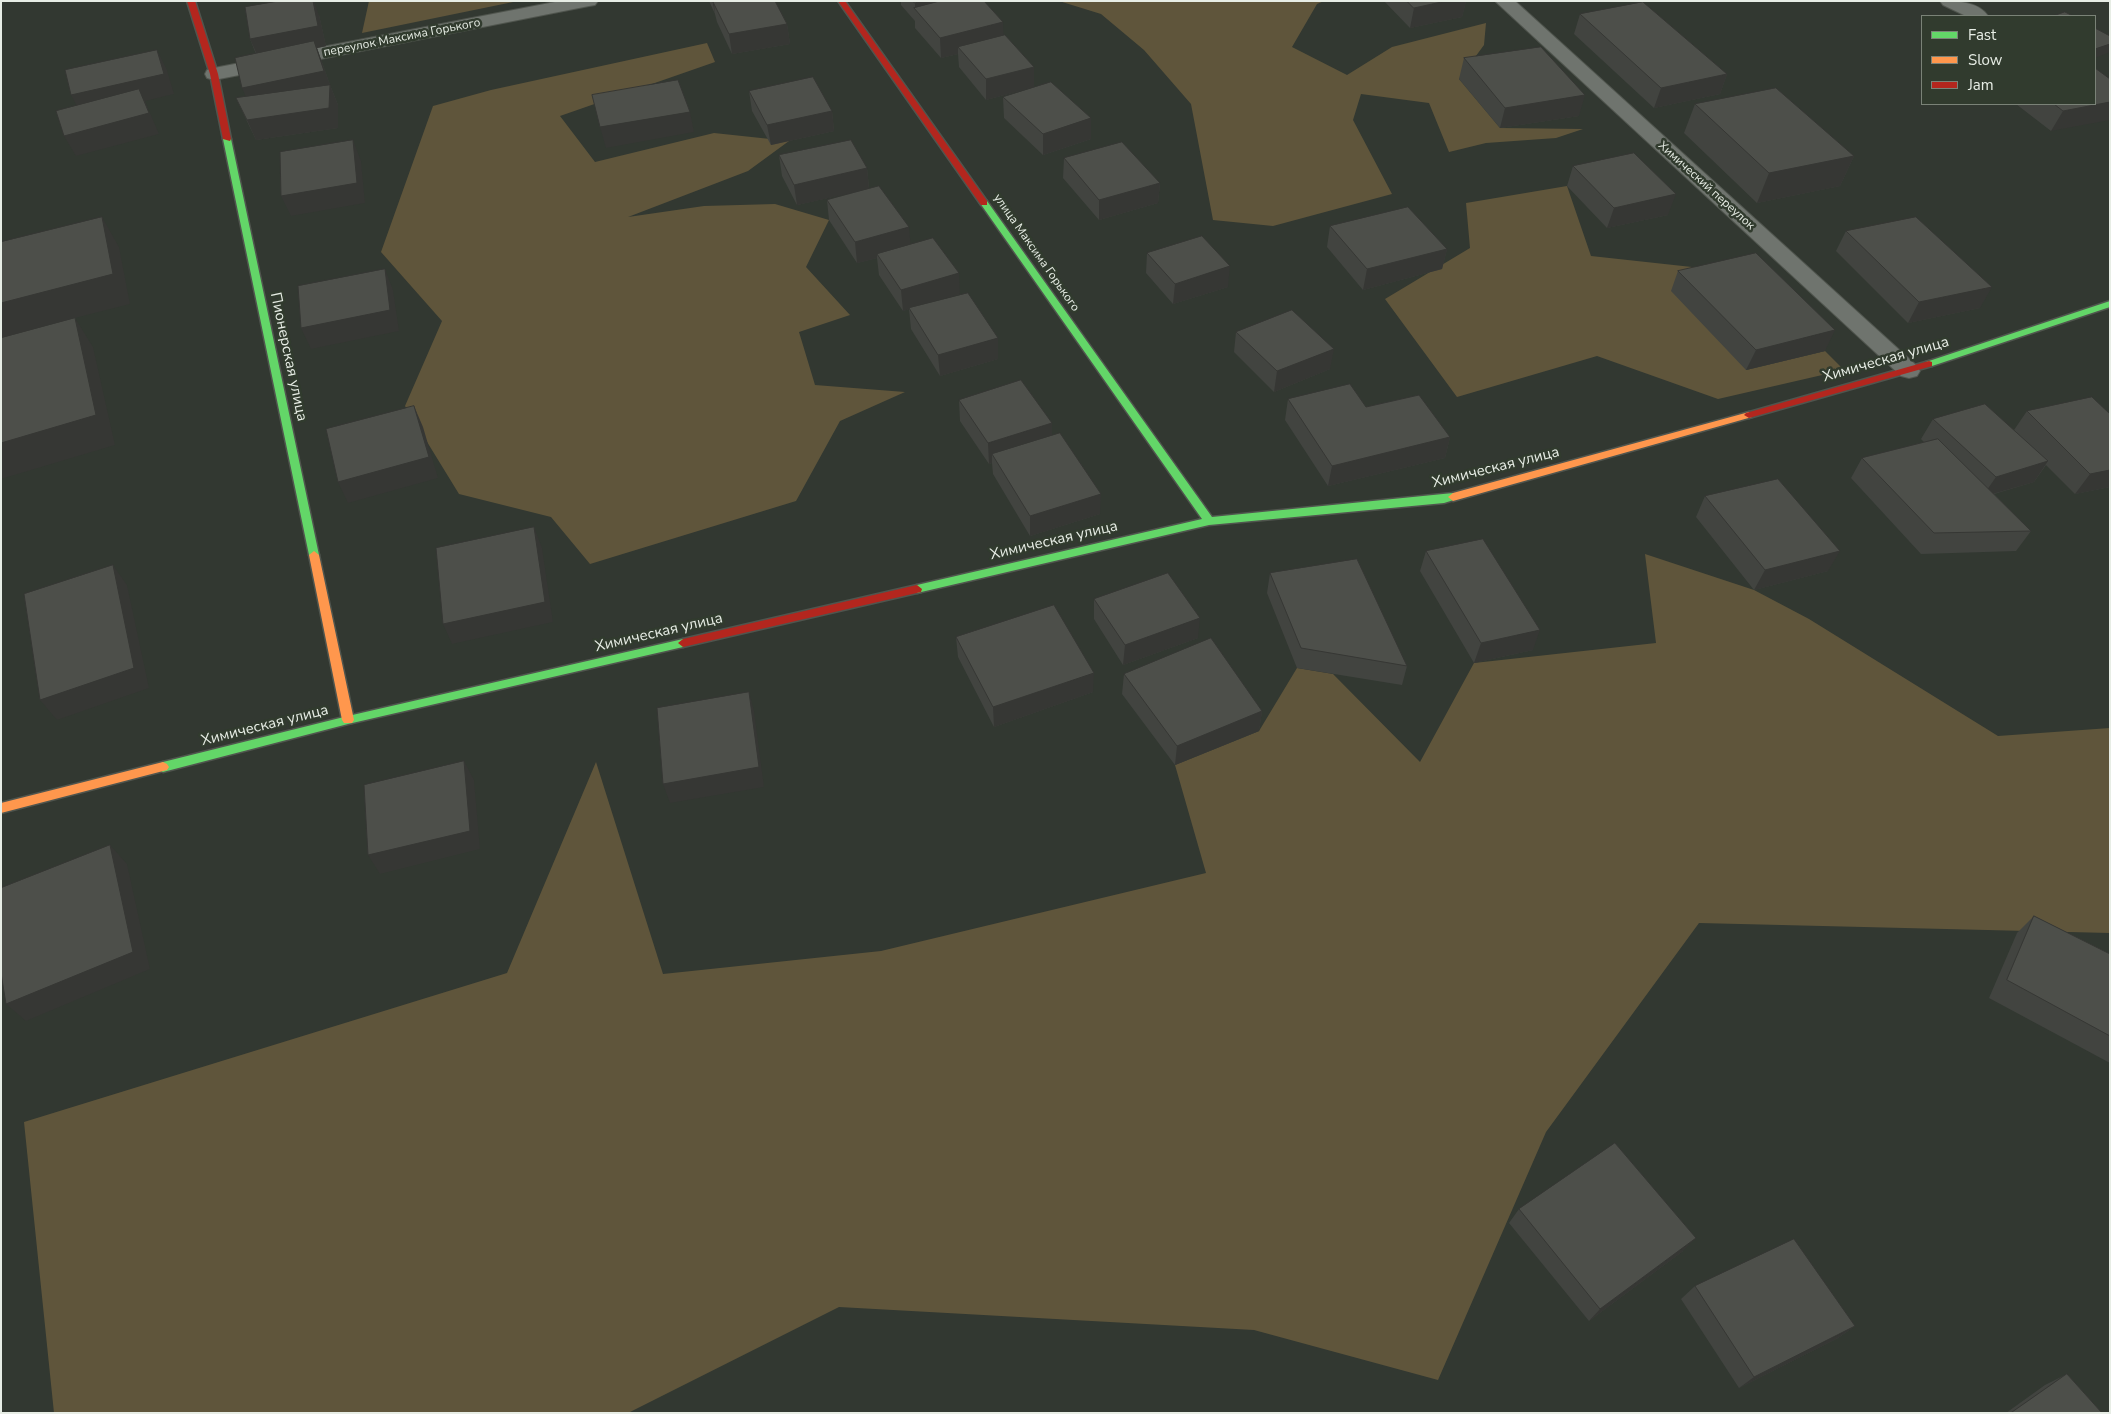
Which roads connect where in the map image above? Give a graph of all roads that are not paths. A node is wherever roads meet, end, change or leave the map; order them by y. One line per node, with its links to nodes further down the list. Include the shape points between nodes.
1 (191, 1): 7 (street, Пионерская улица)
2 (589, 1): 7 (street, переулок Максима Горького)
3 (841, 1): 10 (street, улица Максима Горького)
4 (1504, 1): 9 (street, Химический переулок)
5 (1949, 1): 6 (street)
6 (1978, 15)
7 (214, 74): 11 (street, Пионерская улица)
8 (2110, 304): 9 (street, Химическая улица)
9 (1908, 371): 10 (street, Химическая улица, via 1444,499)
10 (1209, 521): 11 (street, Химическая улица)
11 (348, 720): 12 (street, Химическая улица)
12 (1, 808)

